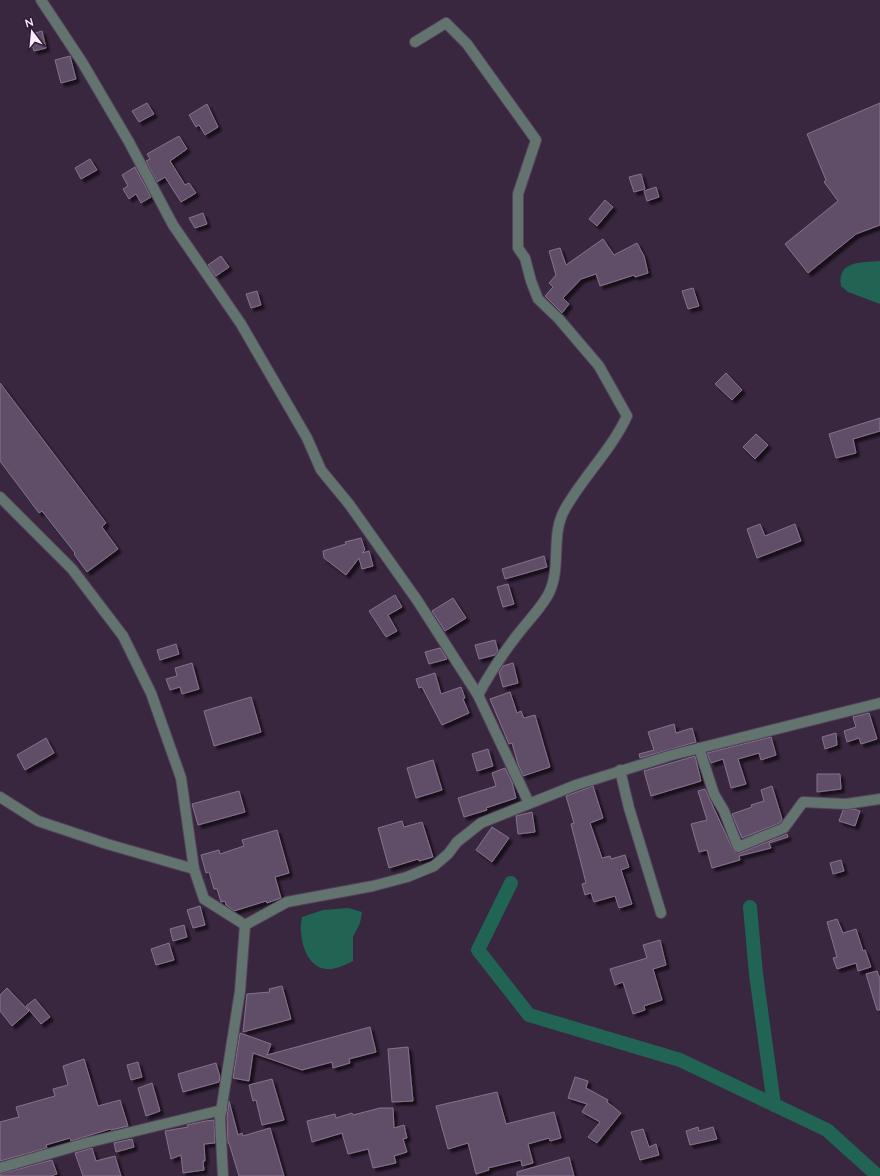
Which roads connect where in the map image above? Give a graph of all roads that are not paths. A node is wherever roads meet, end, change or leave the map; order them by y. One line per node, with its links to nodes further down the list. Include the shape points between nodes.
1 (41, 0): 4 (street, via 82,62 129,142 173,225 241,324 307,438 321,470 349,504 417,600)
2 (415, 42): 4 (street, via 446,23 467,44 536,140 518,194 518,248 525,258 538,299 559,318 598,366 627,416 621,429 588,472 564,511 557,537 556,571 549,593 498,659)
3 (0, 497): 11 (street, via 72,569 123,636 151,693 181,778)
4 (478, 695): 10 (street)
5 (880, 703): 6 (street)
6 (699, 748): 7 (street); 9 (street, via 714,794 724,811 738,847 784,828 803,802 846,804)
7 (620, 770): 10 (street); 12 (street, via 628,808)
8 (0, 797): 11 (street, via 38,821)
9 (880, 799)
10 (529, 803): 13 (street, via 481,823 457,842 434,866 374,886 286,902)
11 (194, 869): 13 (street, via 204,899)
12 (661, 913)
13 (245, 925): 14 (street, via 240,991)
14 (222, 1110): 15 (street, via 86,1143); 16 (street, via 220,1118)
15 (0, 1168)
16 (223, 1176)

